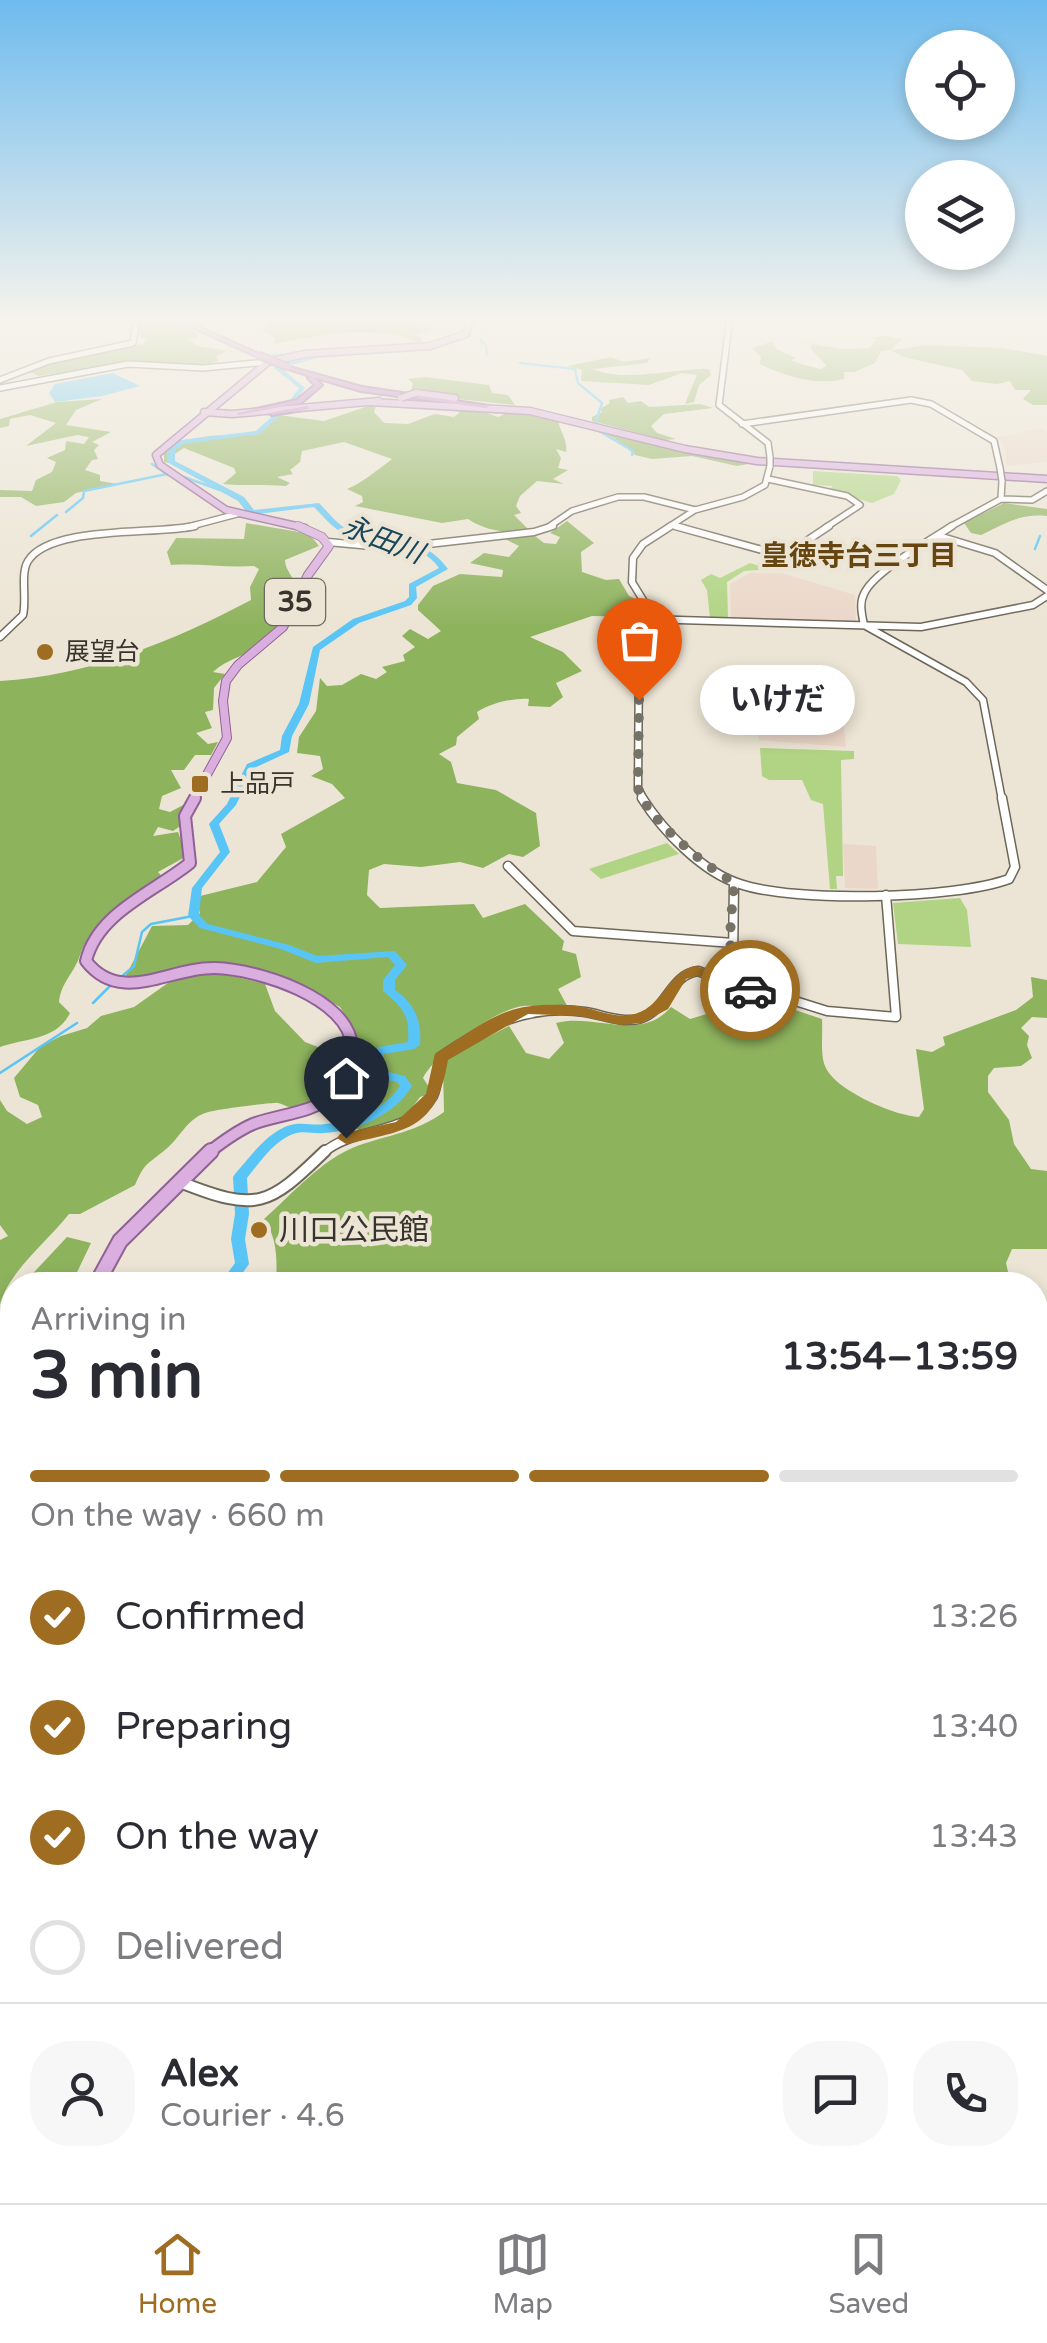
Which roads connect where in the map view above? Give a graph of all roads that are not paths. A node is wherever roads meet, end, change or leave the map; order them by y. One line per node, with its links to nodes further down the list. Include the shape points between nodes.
1 (195, 420): 14 (main road, 35, via 159,450 156,462)
2 (579, 420): 8 (main road, via 757,461)
3 (737, 420): 6 (street)
4 (772, 420): 6 (street)
5 (958, 420): 7 (street, via 994,441)
6 (742, 424): 9 (street, bridge, via 768,443)
7 (1000, 468): 10 (street, bridge)
8 (1047, 478)
9 (768, 479): 13 (street, via 746,496); 15 (street, via 860,504 784,556)
10 (1002, 481): 12 (street)
11 (1047, 492): 12 (street, via 1032,500)
12 (1001, 499): 16 (street)
13 (695, 510): 15 (street); 17 (street, via 618,497 572,511 548,529 404,547)
14 (237, 514): 17 (main road, 35, via 307,528); 21 (street, via 37,550 25,564 25,614)
15 (672, 526): 19 (street, via 632,558 632,582)
16 (939, 536): 18 (street, via 995,553); 20 (street, via 867,586 860,601)
17 (333, 542): 27 (main road, 35, via 283,627 226,681 227,738 185,816 190,864 106,922 88,949 88,964 98,976 116,982 200,969 237,971 323,1000 351,1036 347,1076 336,1092 315,1106 236,1132)
18 (1047, 593): 20 (street, via 1033,605 944,624)
19 (645, 619): 20 (street); 23 (street, via 639,658 641,801)
20 (864, 625): 24 (street, via 980,694 1015,866 1009,879 991,887)
21 (0, 637)
22 (508, 866): 25 (street, via 573,930)
23 (734, 882): 24 (street); 25 (street)
24 (886, 896): 26 (street, via 896,1017 827,1012)
25 (733, 943): 26 (street, via 741,984)
26 (776, 998): 27 (street, via 773,1004 745,1000 708,973 694,971 681,976 663,1006 637,1020 580,1011 512,1012 440,1057 434,1096 402,1126 346,1138 281,1192 245,1200)
27 (180, 1182): 28 (main road, 35, via 120,1241)
28 (102, 1272)

